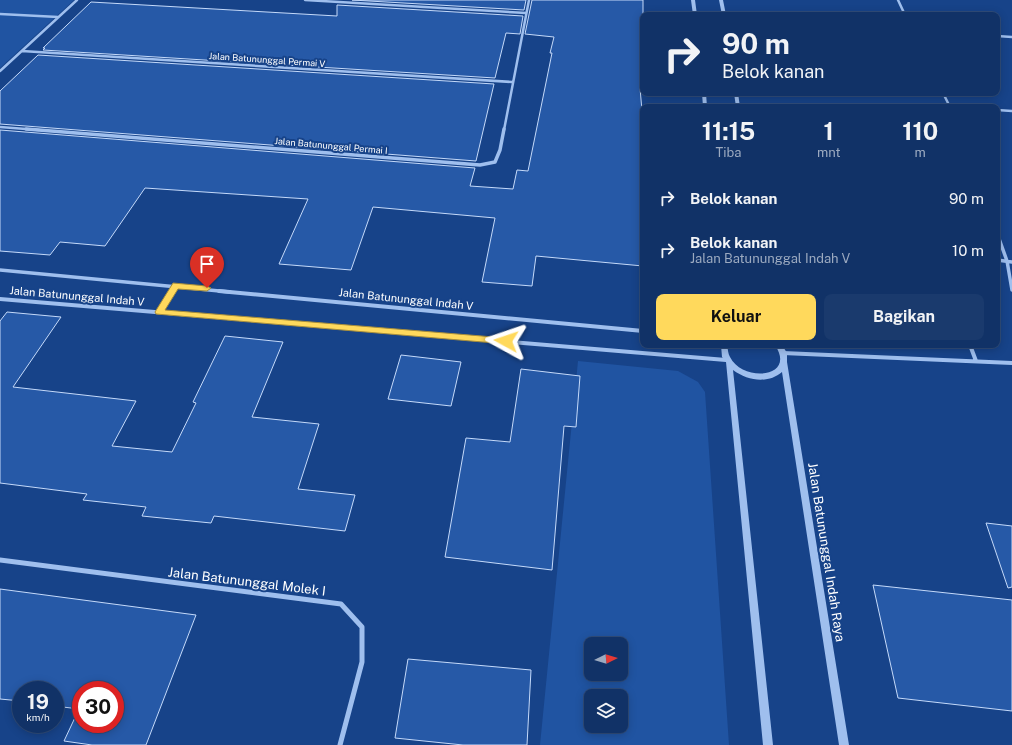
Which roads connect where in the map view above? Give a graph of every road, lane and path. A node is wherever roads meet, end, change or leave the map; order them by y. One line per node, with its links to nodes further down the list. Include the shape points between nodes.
1 (77, 0): 12 (street)
2 (305, 0): 10 (street)
3 (529, 0): 10 (street, Jalan Batununggal Permai I)
4 (693, 0): 7 (street)
5 (721, 0): 8 (street)
6 (898, 0): 9 (street)
7 (695, 12)
8 (723, 12)
9 (904, 12)
10 (526, 13): 17 (street, Jalan Batununggal Permai I)
11 (0, 14): 12 (street)
12 (58, 17): 15 (street)
13 (1000, 36): 14 (street)
14 (1012, 37)
15 (22, 51): 16 (street); 17 (street, Jalan Batununggal Permai V)
16 (0, 72)
17 (512, 82): 20 (street, Jalan Batununggal Permai I, via 500,150 494,162 480,165)
18 (1000, 110): 19 (street)
19 (1012, 111)
20 (0, 127)
21 (1000, 239): 23 (street)
22 (1000, 260): 23 (street)
23 (1010, 261): 26 (street)
24 (0, 270): 25 (street, Jalan Batununggal Indah V)
25 (176, 286): 28 (lane); 29 (street, Jalan Batununggal Indah V)
26 (1012, 290)
27 (0, 299): 28 (street, Jalan Batununggal Indah V)
28 (159, 312): 34 (street, Jalan Batununggal Indah V)
29 (640, 332)
30 (724, 348): 34 (street)
31 (780, 348): 33 (street)
32 (971, 348): 35 (street)
33 (783, 353): 35 (street); 36 (street, Jalan Batununggal Indah Raya)
34 (728, 361): 36 (street, via 742,373 752,377 773,375); 40 (street)
35 (976, 361): 37 (street)
36 (784, 363): 41 (street, Jalan Batununggal Indah Raya)
37 (1012, 363)
38 (0, 560): 39 (street, Jalan Batununggal Molek I, via 341,604 362,627 362,662)
39 (340, 745)
40 (768, 745)
41 (844, 745)

